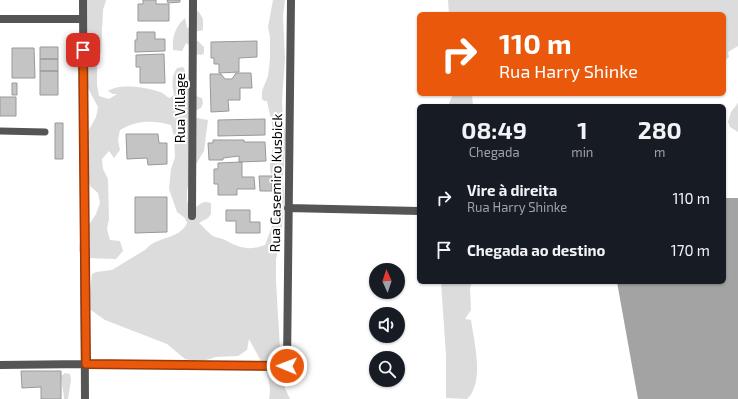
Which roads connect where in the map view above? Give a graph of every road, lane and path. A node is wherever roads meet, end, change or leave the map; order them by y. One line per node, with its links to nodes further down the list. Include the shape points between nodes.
1 (83, 0): 5 (street)
2 (193, 0): 10 (street, Rua Village)
3 (291, 0): 8 (street, Rua Casemiro Kusbick)
4 (0, 19): 5 (street)
5 (83, 19): 11 (street)
6 (0, 131): 7 (lane)
7 (46, 132)
8 (288, 208): 9 (street); 11 (street, Rua Casemiro Kusbick, via 287,366)
9 (417, 212)
10 (192, 216)
11 (86, 364): 12 (street); 13 (street)
12 (0, 365)
13 (85, 399)

